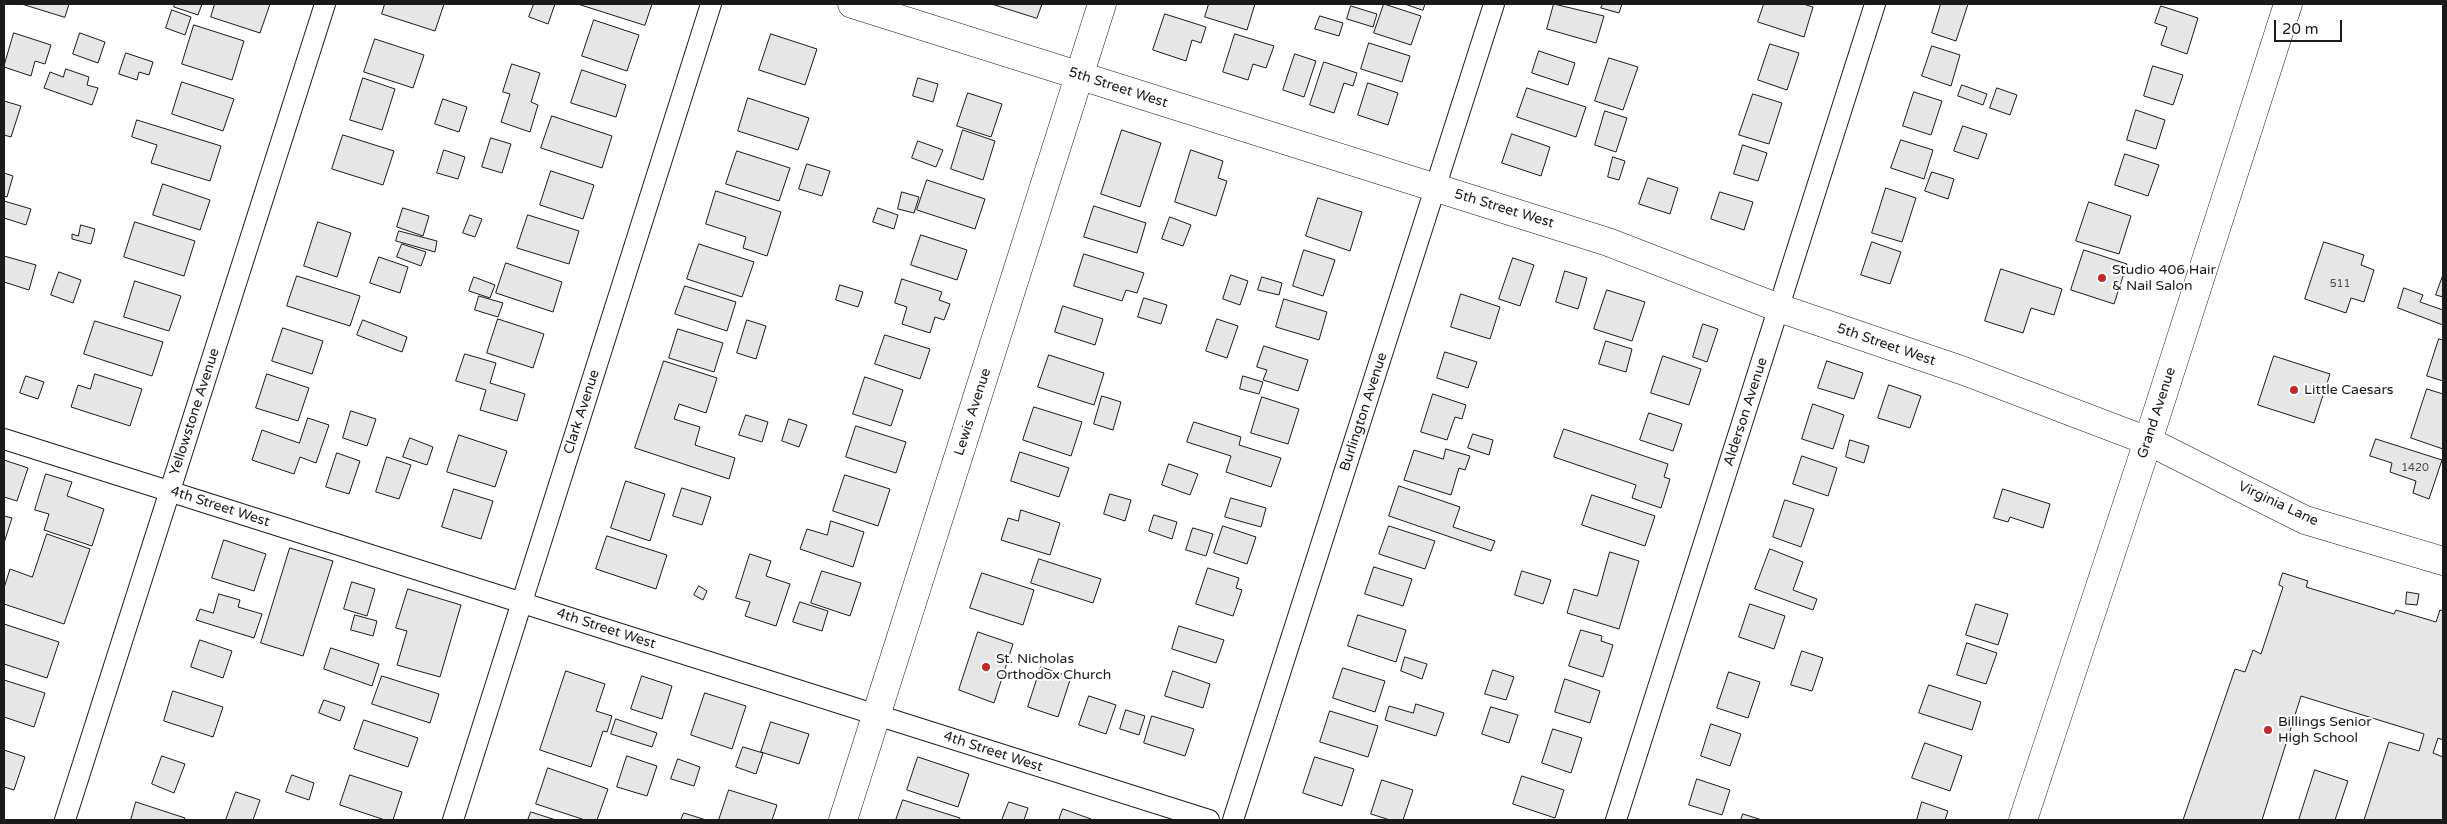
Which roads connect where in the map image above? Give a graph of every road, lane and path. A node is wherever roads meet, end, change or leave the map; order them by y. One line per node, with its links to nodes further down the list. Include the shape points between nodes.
1 (325, 4): 13 (street, Yellowstone Avenue)
2 (711, 4): 15 (street, Clark Avenue)
3 (852, 4): 8 (street, 5th Street West)
4 (1102, 4): 8 (street, Lewis Avenue)
5 (1494, 4): 9 (street, Burlington Avenue)
6 (1876, 4): 10 (street, Alderson Avenue)
7 (2288, 4): 12 (street, Grand Avenue)
8 (1080, 75): 9 (street, 5th Street West); 16 (street, Lewis Avenue)
9 (1436, 188): 10 (street, 5th Street West, via 1608,242); 21 (street, Burlington Avenue)
10 (1779, 308): 12 (street, 5th Street West, via 1964,371); 22 (street, Alderson Avenue)
11 (4, 439): 13 (street, 4th Street West)
12 (2148, 441): 14 (street, Virginia Lane, via 2305,520); 23 (street, Grand Avenue)
13 (170, 491): 15 (street, 4th Street West); 17 (street, Yellowstone Avenue)
14 (2443, 562)
15 (522, 603): 16 (street, 4th Street West); 18 (street, Clark Avenue)
16 (877, 715): 19 (street, Lewis Avenue); 20 (street, 4th Street West)
17 (65, 820)
18 (454, 820)
19 (843, 820)
20 (1209, 820)
21 (1233, 820)
22 (1616, 820)
23 (2023, 820)

